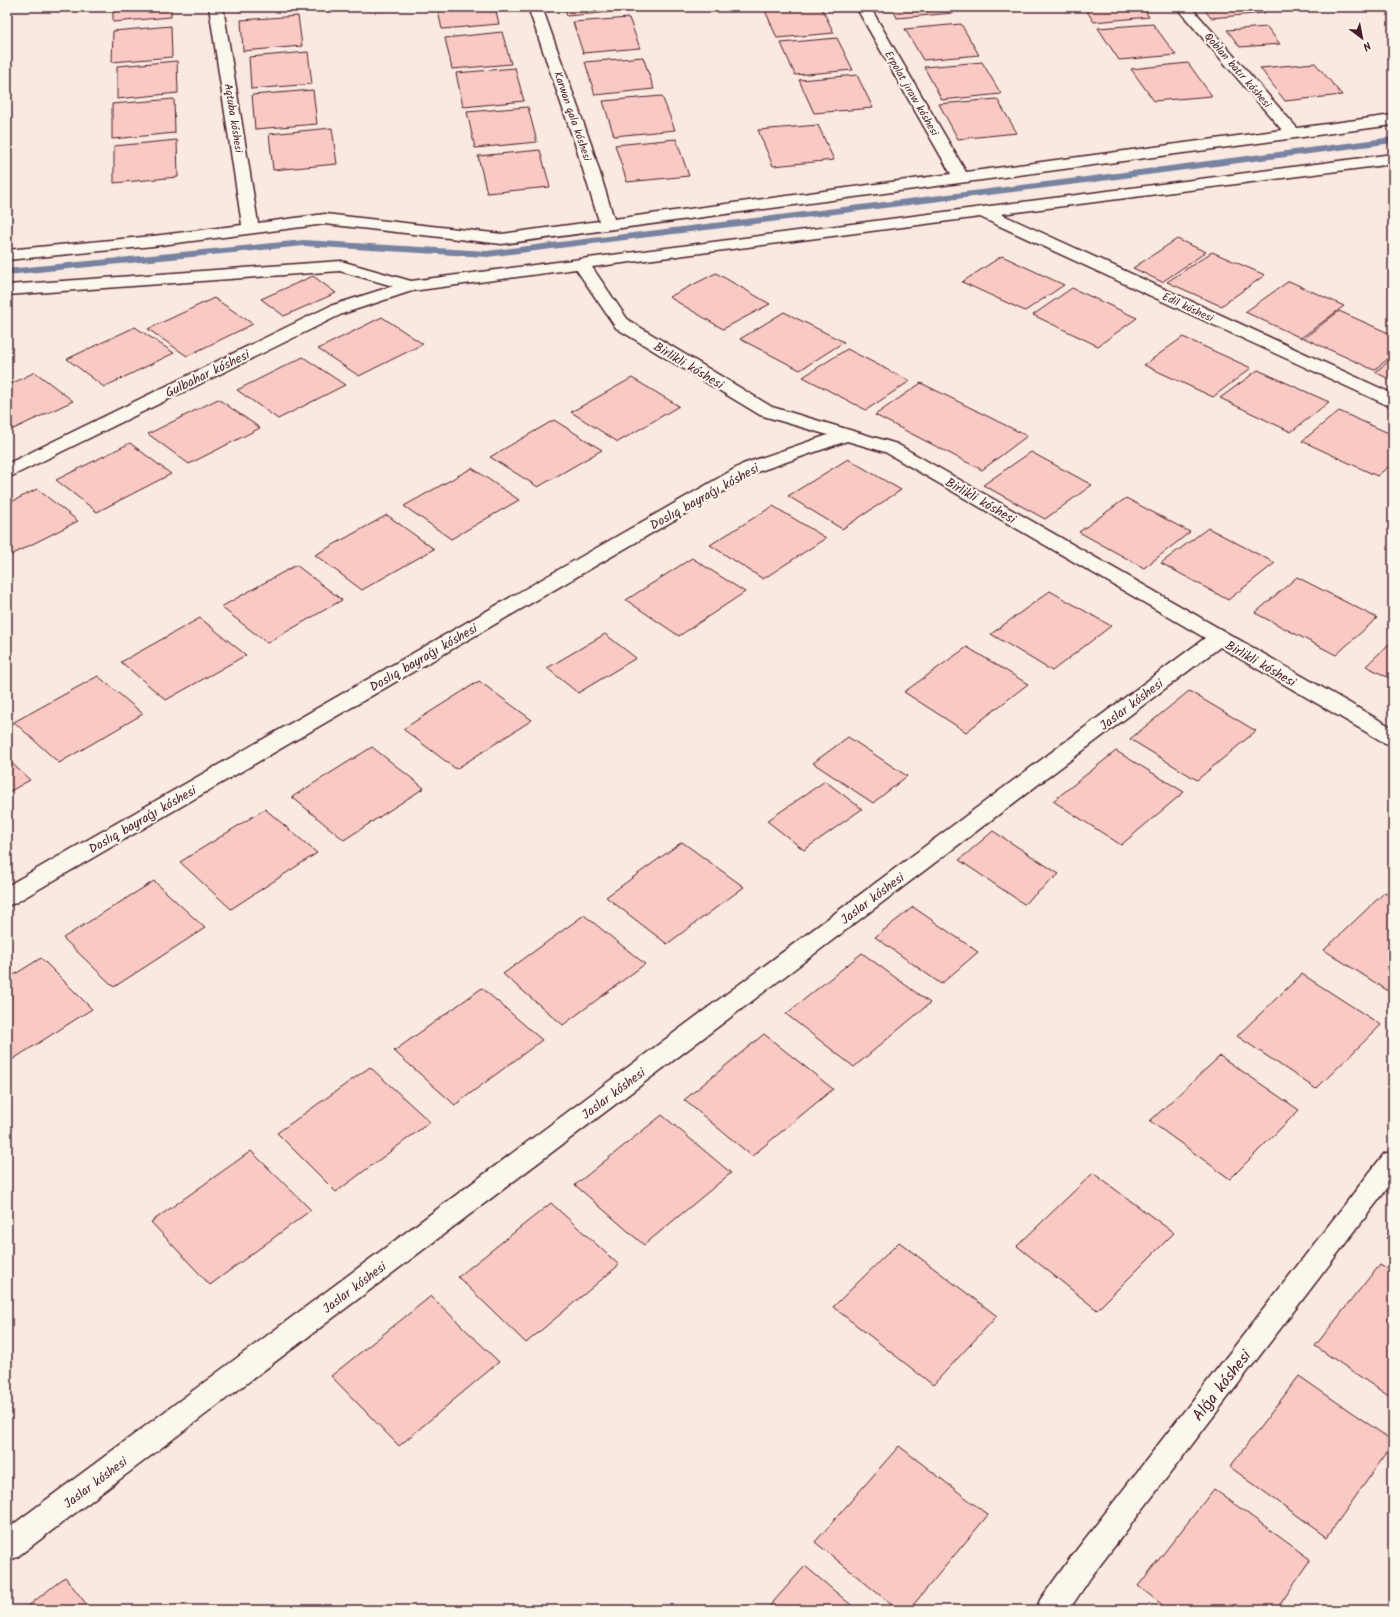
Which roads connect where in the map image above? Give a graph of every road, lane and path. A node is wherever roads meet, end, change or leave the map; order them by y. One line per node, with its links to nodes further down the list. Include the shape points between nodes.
1 (216, 7): 11 (street, Aqtuba kóshesi)
2 (535, 7): 10 (street, Karwan qala kóshesi, via 583,144)
3 (863, 7): 8 (street, Erpolat jıraw kóshesi)
4 (1183, 7): 6 (street, Qoblan batır kóshesi)
5 (1393, 120): 6 (street)
6 (1293, 133): 8 (street)
7 (1393, 159): 9 (street)
8 (961, 178): 10 (street)
9 (982, 212): 13 (street); 16 (street, Edil kóshesi)
10 (608, 225): 11 (street, via 502,239 325,219)
11 (251, 229): 12 (street)
12 (7, 255)
13 (581, 264): 14 (street); 17 (street, Birlikli kóshesi, via 622,324 766,411)
14 (410, 286): 15 (street, via 342,266); 18 (street, Gulbahar kóshesi, via 336,310)
15 (7, 290)
16 (1393, 401)
17 (846, 435): 19 (street, Birlikli kóshesi, via 891,448); 21 (street, Doslıq bayraǵı kóshesi, via 750,468)
18 (7, 471)
19 (1219, 638): 20 (street, Birlikli kóshesi); 23 (street, Jaslar kóshesi)
20 (1393, 738)
21 (7, 897)
22 (1393, 1162): 24 (street, Alǵa kóshesi, via 1086,1560)
23 (7, 1547)
24 (1052, 1610)

